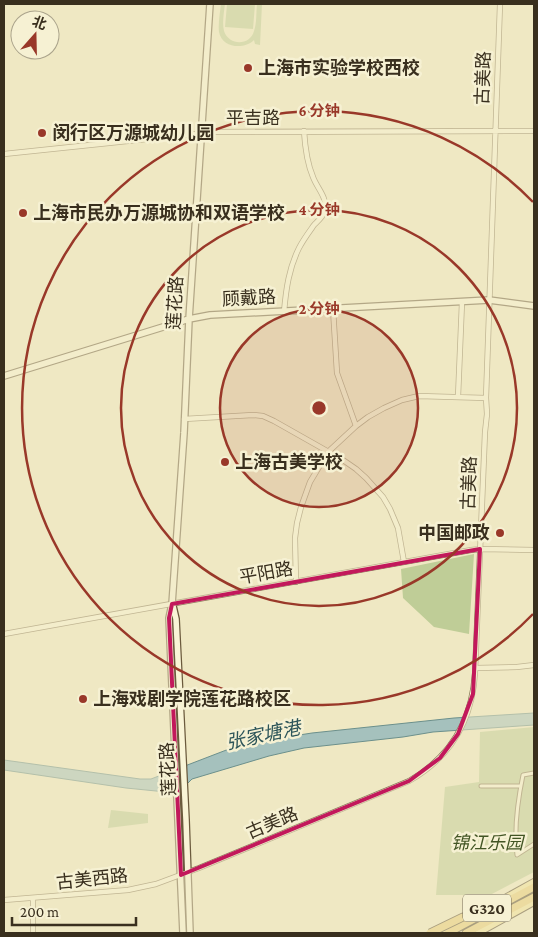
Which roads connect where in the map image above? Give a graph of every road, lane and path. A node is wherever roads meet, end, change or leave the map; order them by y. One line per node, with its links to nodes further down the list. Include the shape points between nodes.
1 (210, 4): 5 (main road, 莲花路)
2 (500, 4): 3 (street, 古美路)
3 (495, 131): 4 (street, 平吉路); 6 (street, 平吉路); 8 (street, 古美路)
4 (534, 131)
5 (201, 132): 6 (street, 平吉路); 7 (street, 平吉路); 13 (main road, 莲花路)
6 (304, 132): 12 (street, via 309,165 324,197 325,208 294,260)
7 (4, 154)
8 (489, 300): 9 (main road, 顾戴路); 10 (main road, 顾戴路); 16 (street, 古美路)
9 (462, 302): 11 (main road, 顾戴路); 15 (street)
10 (534, 306)
11 (333, 309): 12 (main road, 顾戴路); 18 (street, via 337,372)
12 (284, 312): 13 (main road, 顾戴路)
13 (189, 319): 14 (main road, 顾戴路); 17 (main road, 莲花路)
14 (4, 376)
15 (458, 397): 16 (street); 18 (street, via 410,397 384,408)
16 (486, 398): 20 (street, 古美路)
17 (184, 419): 19 (street, via 263,416); 24 (main road, 莲花路)
18 (356, 426): 19 (street)
19 (328, 452): 22 (street, via 356,469 383,497 398,528); 23 (street, via 310,482 301,507 295,538)
20 (480, 549): 21 (street, 平阳路); 22 (street, 平阳路); 27 (street, 古美路)
21 (534, 550)
22 (404, 562): 23 (street, 平阳路)
23 (296, 582): 24 (street, 平阳路)
24 (172, 604): 25 (street, 平阳路); 32 (main road, 莲花路, via 176,619); 33 (main road, 莲花路, via 169,618)
25 (4, 634)
26 (534, 665): 27 (street)
27 (476, 668): 32 (street, 古美路, via 468,713 458,734 440,758 421,774)
28 (534, 773): 30 (street, via 523,775)
29 (480, 786): 30 (street)
30 (521, 786): 31 (street, via 515,841 517,855)
31 (534, 844)
32 (188, 872): 33 (street, 古美路); 43 (main road, 莲花路)
33 (181, 875): 37 (street, 古美西路, via 128,890); 42 (main road, 莲花路)
34 (534, 882): 45 (main road, G320)
35 (534, 887): 40 (highway)
36 (534, 896): 47 (highway)
37 (33, 898): 38 (street, 古美西路); 41 (street)
38 (4, 900)
39 (534, 902): 48 (main road, G320)
40 (498, 907): 44 (highway, bridge, via 462,917); 46 (highway, bridge)
41 (33, 933)
42 (183, 933)
43 (190, 933)
44 (430, 933)
45 (440, 933)
46 (448, 933)
47 (466, 933)
48 (478, 933)

